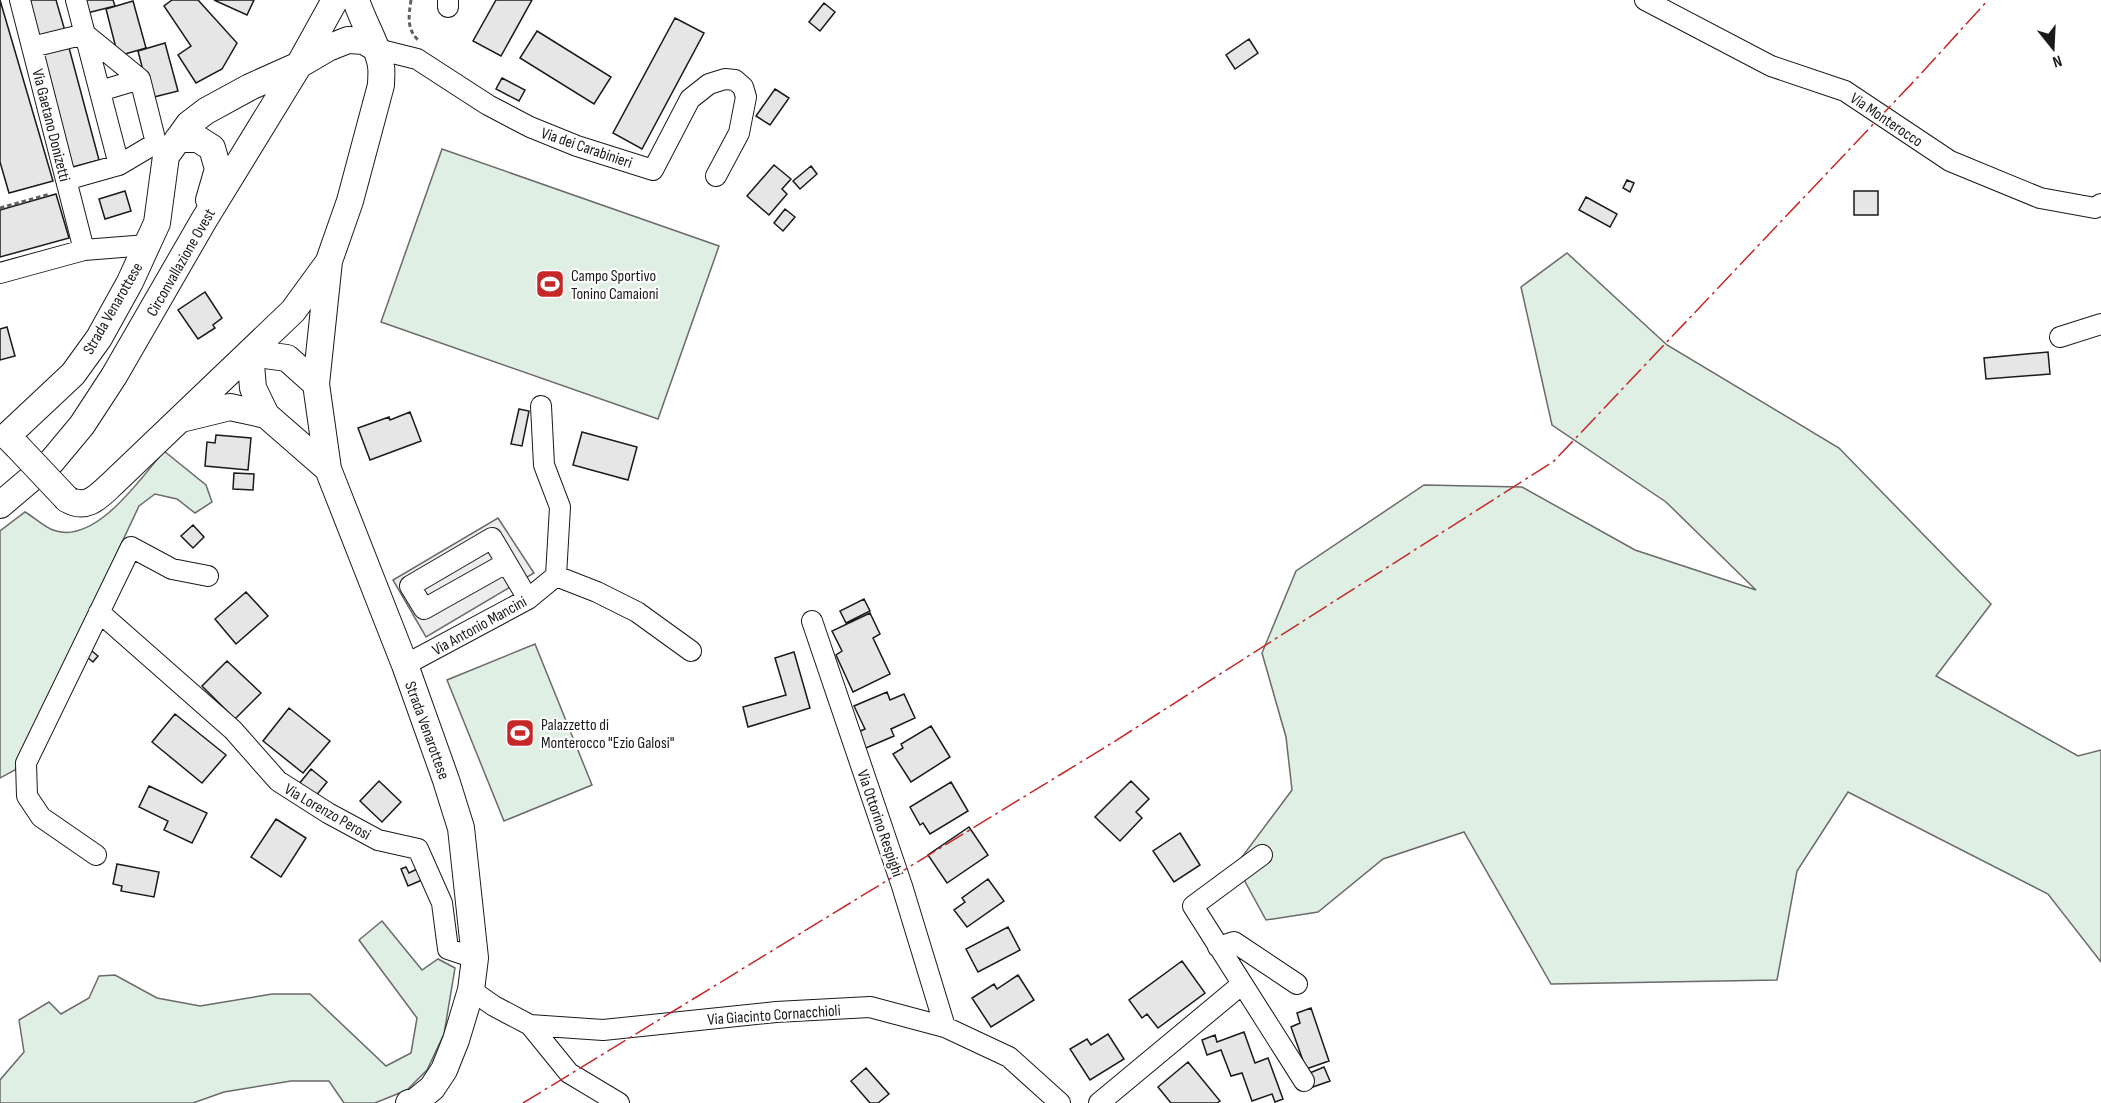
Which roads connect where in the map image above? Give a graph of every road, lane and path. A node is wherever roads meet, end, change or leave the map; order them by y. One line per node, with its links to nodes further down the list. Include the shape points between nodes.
1 (20, 0): 8 (street, Via Gaetano Donizetti)
2 (76, 0): 7 (street)
3 (335, 0): 11 (main road, Circonvallazione Ovest)
4 (356, 0): 9 (main road, Strada Venarottese)
5 (411, 0): 10 (path, via 411,33 420,42)
6 (1645, 0): 18 (street, Via Monterocco, via 1771,66 1845,91 1950,161 2040,198 2095,208)
7 (85, 34): 8 (street); 12 (street); 13 (street)
8 (32, 47): 17 (street, Via Gaetano Donizetti)
9 (377, 49): 10 (street, Via dei Carabinieri); 11 (main road, Strada Venarottese, via 364,41 348,40); 23 (main road, Strada Venarottese, via 381,85 350,201)
10 (417, 59): 16 (street, Via dei Carabinieri, via 530,127 653,170 690,99 709,84 735,80 746,97 739,133)
11 (299, 65): 14 (main road, Strada Venarottese, via 206,111); 20 (main road, Circonvallazione Ovest)
12 (140, 79): 13 (street); 15 (street, via 156,143)
13 (100, 91): 15 (street)
14 (178, 139): 20 (main road, via 198,139 212,148 218,169); 21 (main road, Strada Venarottese, via 166,156 157,223)
15 (119, 165): 17 (street)
16 (716, 176)
17 (59, 187): 19 (path); 22 (street, Via Gaetano Donizetti)
18 (2101, 204)
19 (0, 208)
20 (204, 220): 34 (main road, Circonvallazione Ovest, via 82,425 52,461)
21 (147, 245): 22 (street); 32 (main road, Strada Venarottese, via 99,338 73,374)
22 (84, 250): 24 (street)
23 (329, 261): 27 (main road, Strada Venarottese, via 293,311); 28 (main road, Strada Venarottese)
24 (0, 273)
25 (2101, 324): 26 (street)
26 (2060, 337)
27 (250, 353): 28 (main road, via 287,358); 30 (main road, Strada Venarottese, via 253,388); 31 (main road, Strada Venarottese)
28 (316, 384): 33 (main road, Strada Venarottese)
29 (541, 406): 37 (street, via 544,465 560,507)
30 (266, 415): 31 (main road, Strada Venarottese, via 230,407); 33 (main road, Strada Venarottese)
31 (180, 419): 32 (main road, Strada Venarottese, bridge, via 94,500 76,504)
32 (8, 441)
33 (328, 469): 42 (main road, Strada Venarottese)
34 (0, 506)
35 (506, 563): 38 (street)
36 (208, 576): 39 (street, via 172,569 131,547)
37 (556, 576): 38 (street, Via Antonio Mancini); 41 (street, via 637,612)
38 (528, 599): 42 (street, Via Antonio Mancini)
39 (99, 612): 43 (street, via 26,763 27,796 41,817); 46 (street, Via Lorenzo Perosi, via 233,730 278,781 378,840 418,849 442,903 448,949)
40 (812, 621): 51 (street, Via Ottorino Respighi, via 902,886)
41 (691, 651)
42 (405, 665): 46 (main road, Strada Venarottese, via 460,828)
43 (96, 855)
44 (1263, 855): 45 (street, via 1193,906)
45 (1218, 947): 47 (street, via 1234,942); 48 (street)
46 (475, 958): 49 (main road, Strada Venarottese)
47 (1297, 984)
48 (1241, 985): 52 (street); 56 (street)
49 (468, 996): 50 (street, Via Giacinto Cornacchioli); 53 (main road, Strada Venarottese, via 444,1070 432,1088)
50 (530, 1025): 51 (street, Via Giacinto Cornacchioli, via 603,1030 870,1007); 54 (street, via 568,1072)
51 (945, 1027): 55 (street, Via Giacinto Cornacchioli, via 1009,1057)
52 (1304, 1082)
53 (409, 1103)
54 (618, 1103)
55 (1060, 1103)
56 (1099, 1103)

